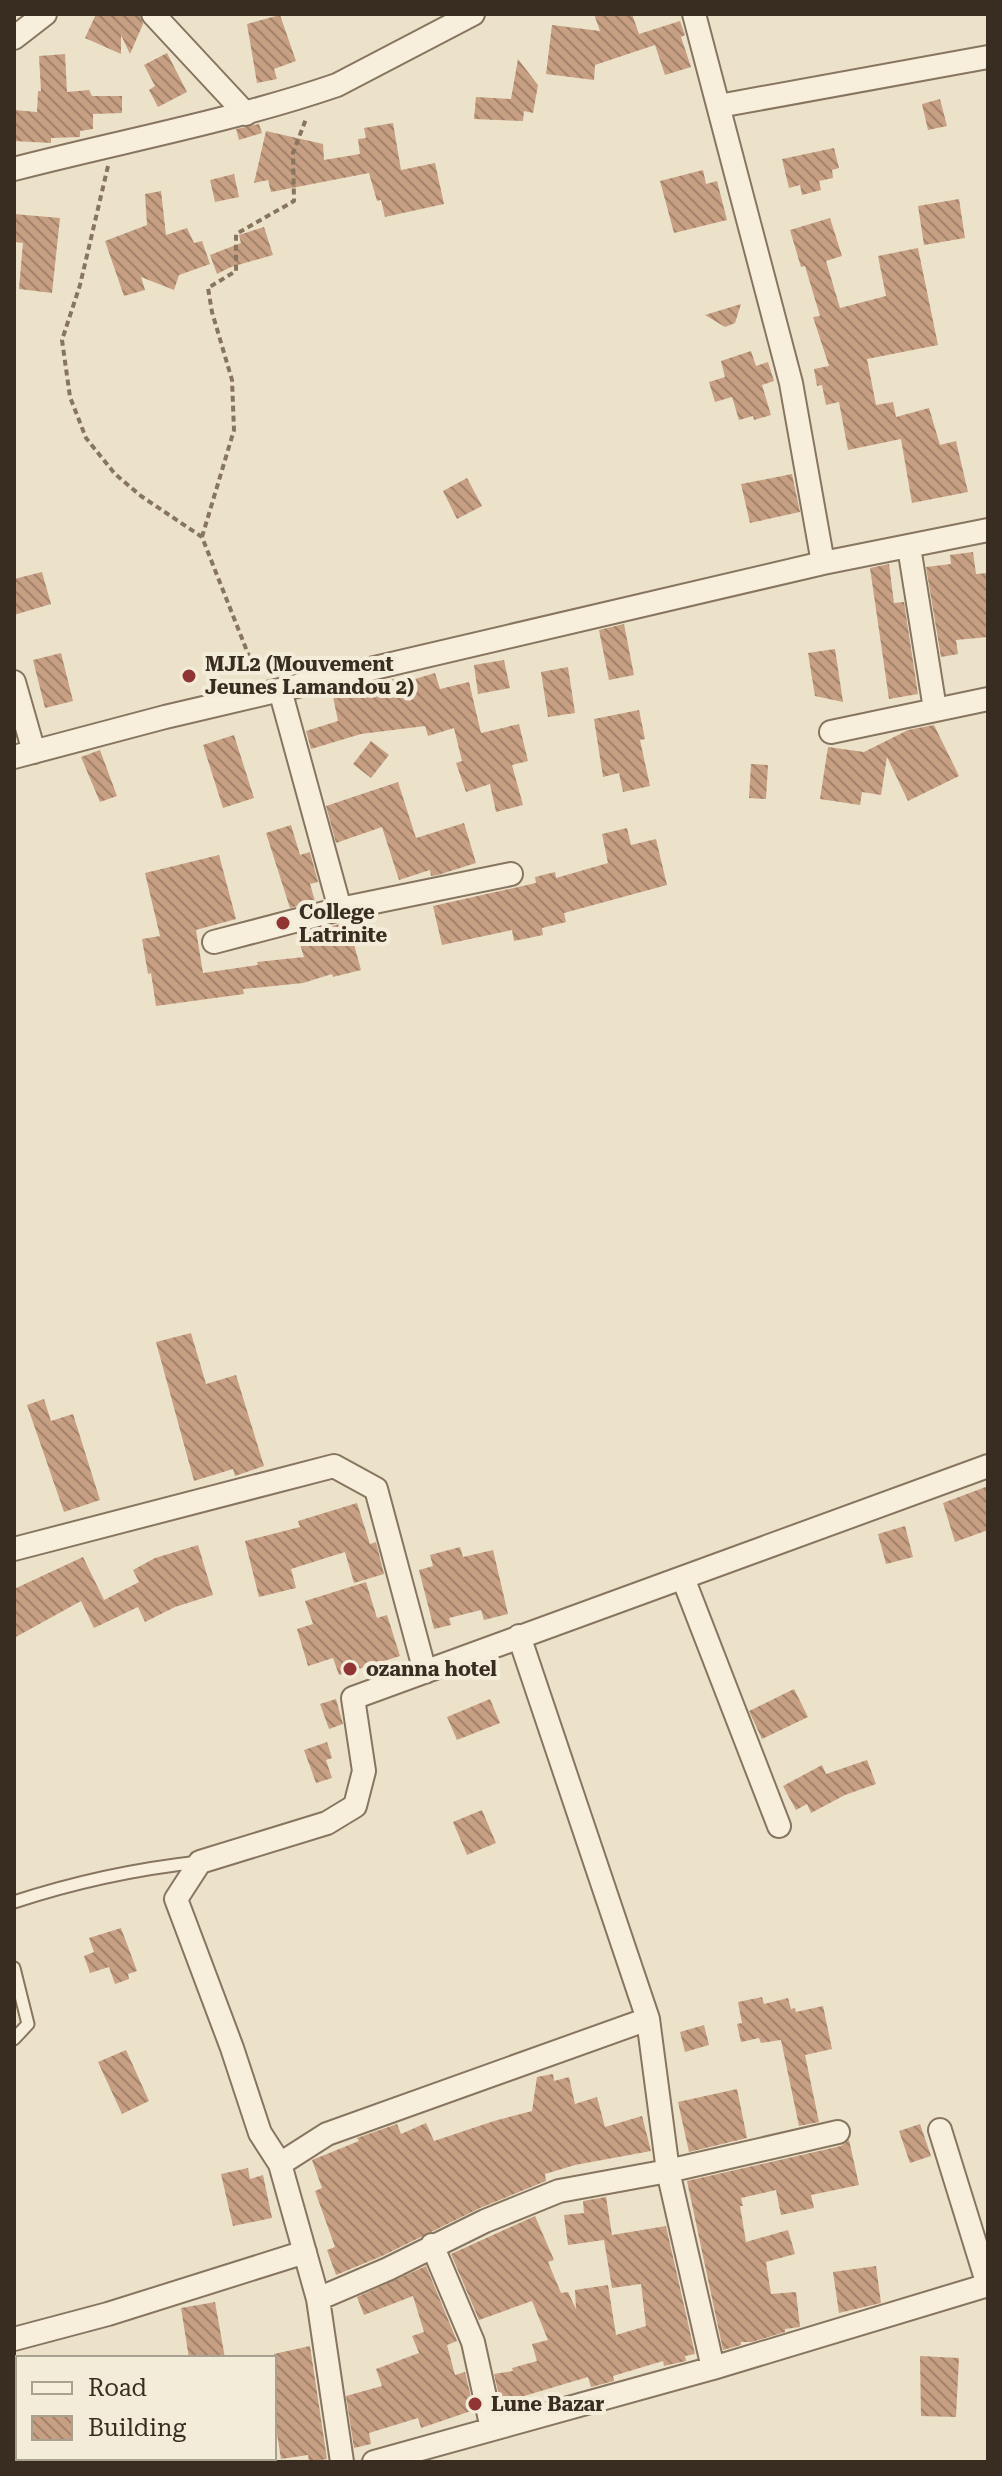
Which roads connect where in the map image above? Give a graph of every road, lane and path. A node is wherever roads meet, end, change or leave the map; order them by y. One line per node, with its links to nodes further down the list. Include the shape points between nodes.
1 (45, 14): 5 (street)
2 (153, 14): 9 (street)
3 (473, 14): 7 (street)
4 (694, 14): 8 (street)
5 (14, 38)
6 (988, 57): 8 (street)
7 (315, 93): 9 (street); 13 (path, via 293,153 294,201 236,234 236,271 208,288 232,380 234,430)
8 (719, 106): 15 (street, via 791,383)
9 (246, 114): 10 (street)
10 (114, 143): 11 (street); 13 (path, via 62,340 70,397 86,438 115,474)
11 (14, 169)
12 (988, 530): 14 (street)
13 (202, 537): 17 (path)
14 (909, 547): 15 (street); 19 (street)
15 (823, 563): 17 (street)
16 (14, 682): 21 (street)
17 (273, 692): 21 (street); 23 (street)
18 (988, 699): 19 (street)
19 (935, 709): 20 (street)
20 (831, 732)
21 (24, 754)
22 (511, 874): 23 (street)
23 (340, 909): 24 (street)
24 (214, 942)
25 (988, 1466): 27 (street)
26 (14, 1549): 29 (street, via 334,1466 376,1489)
27 (683, 1578): 28 (street); 30 (street)
28 (519, 1636): 29 (street); 34 (street)
29 (425, 1672): 31 (street, via 353,1698 364,1771 355,1806 327,1823)
30 (779, 1826)
31 (200, 1862): 32 (lane, via 69,1884); 38 (street, via 176,1899 260,2133)
32 (14, 1902)
33 (14, 1968): 35 (lane, via 28,2024)
34 (648, 2019): 38 (street, via 327,2134); 39 (street)
35 (14, 2039)
36 (940, 2130): 42 (street)
37 (838, 2132): 39 (street)
38 (280, 2164): 41 (street)
39 (668, 2171): 40 (street, via 559,2191); 45 (street)
40 (432, 2245): 43 (street); 46 (street, via 473,2342)
41 (305, 2252): 43 (street); 44 (street)
42 (988, 2285): 45 (street)
43 (318, 2299): 47 (street)
44 (14, 2339)
45 (713, 2368): 46 (street)
46 (492, 2429): 48 (street)
47 (342, 2462)
48 (374, 2462)

